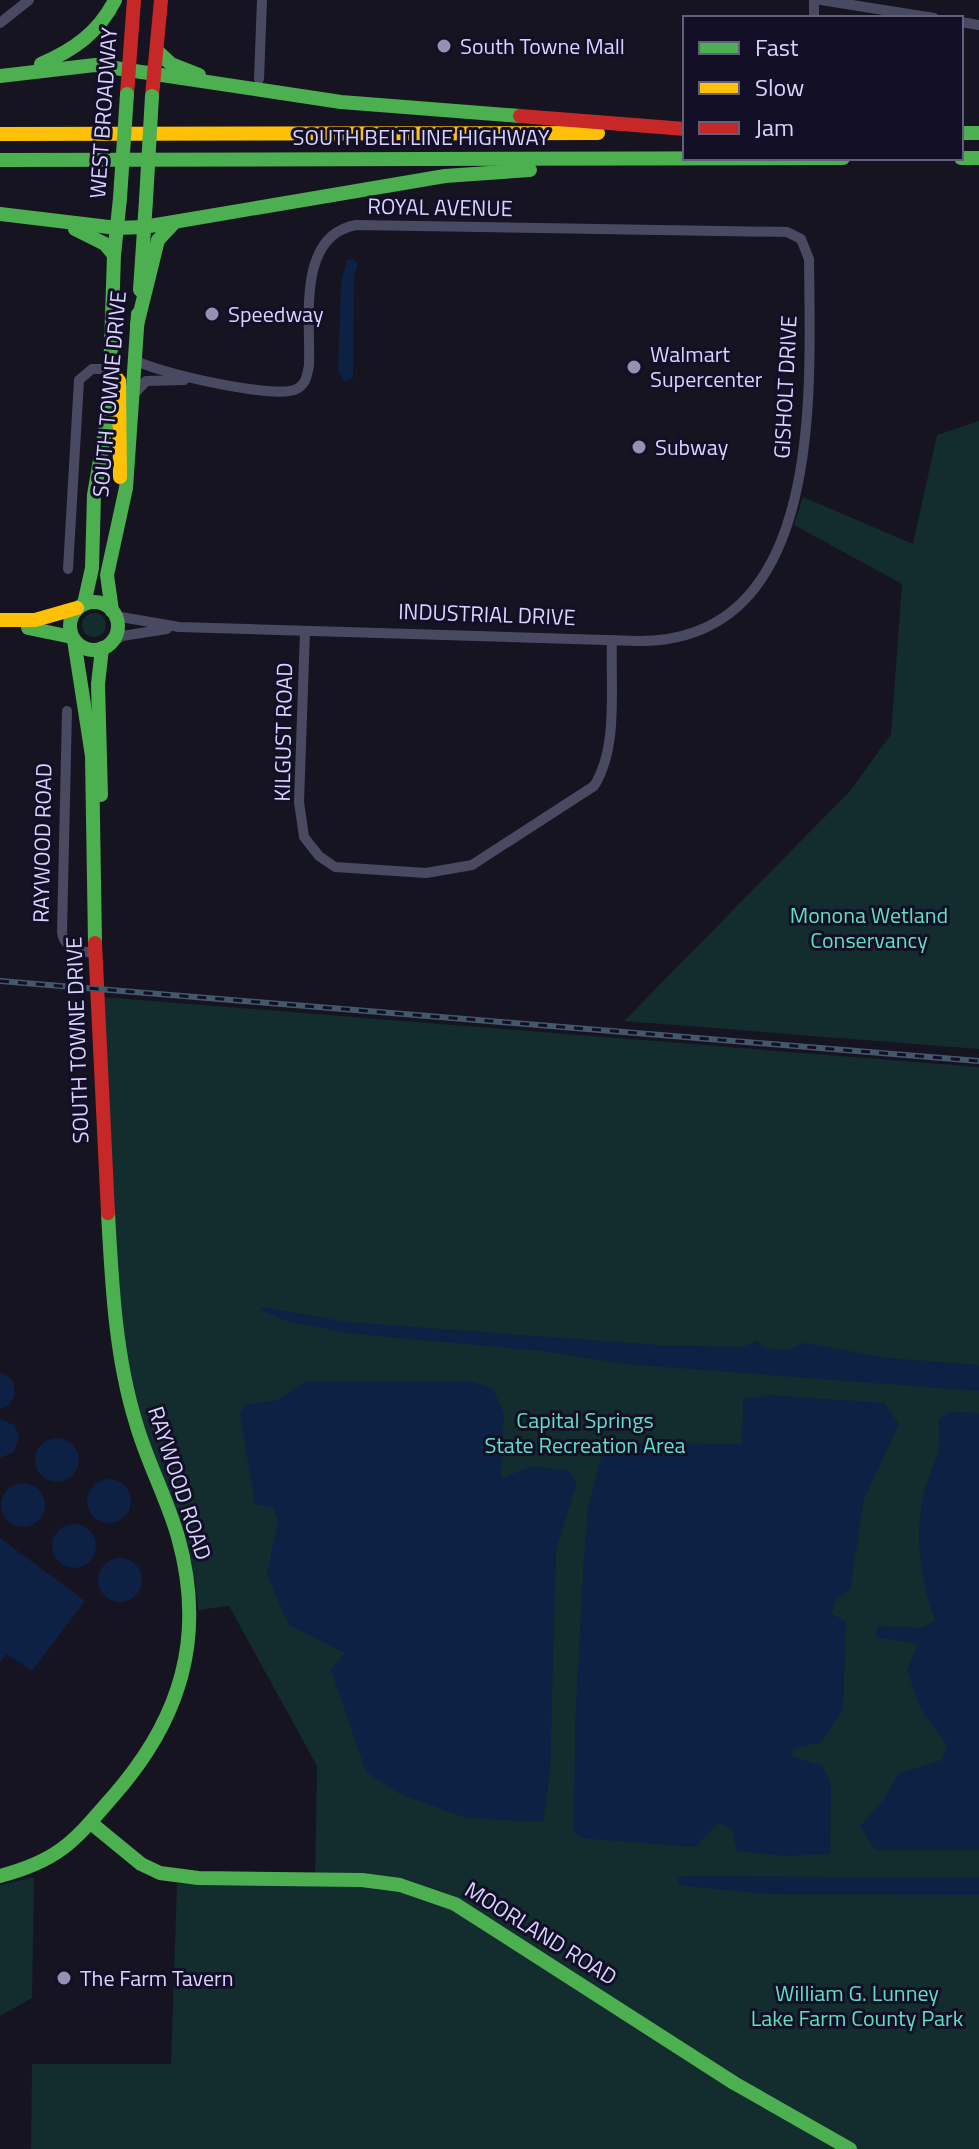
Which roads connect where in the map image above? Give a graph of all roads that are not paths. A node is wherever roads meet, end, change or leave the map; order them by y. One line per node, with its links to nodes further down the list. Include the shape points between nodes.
1 (29, 0): 8 (street)
2 (115, 0): 11 (main road, via 82,43)
3 (134, 0): 10 (main road, WEST BROADWAY)
4 (161, 0): 9 (main road)
5 (262, 0): 13 (street)
6 (821, 0): 7 (street)
7 (921, 16)
8 (0, 23)
9 (157, 51): 12 (main road); 14 (main road, via 171,64)
10 (128, 70): 11 (main road, via 75,66); 12 (main road); 25 (main road, WEST BROADWAY, bridge)
11 (7, 75)
12 (154, 76): 14 (main road); 24 (main road, bridge)
13 (259, 79)
14 (239, 89): 15 (main road)
15 (683, 131)
16 (683, 131): 17 (main road, SOUTH BELTLINE HIGHWAY)
17 (0, 134)
18 (683, 159): 19 (main road, SOUTH BELTLINE HIGHWAY)
19 (0, 160)
20 (723, 160): 23 (main road, via 445,176)
21 (0, 214): 22 (main road)
22 (50, 220): 25 (main road); 27 (main road, via 91,235)
23 (173, 224): 24 (main road); 28 (main road, via 158,240)
24 (144, 227): 25 (main road); 28 (main road, SOUTH TOWNE DRIVE)
25 (117, 228): 27 (main road, SOUTH TOWNE DRIVE)
26 (807, 246): 31 (street, ROYAL AVENUE, via 787,232 346,227 314,261 309,365 303,384 287,391); 35 (street, GISHOLT DRIVE, via 806,441 794,499)
27 (114, 255): 30 (main road, SOUTH TOWNE DRIVE)
28 (137, 325): 29 (main road, SOUTH TOWNE DRIVE)
29 (135, 360): 31 (street, ROYAL AVENUE); 32 (main road, SOUTH TOWNE DRIVE)
30 (109, 369): 33 (main road, via 119,381); 34 (street, via 92,369 79,380); 36 (main road, SOUTH TOWNE DRIVE, via 109,407 94,495 92,568)
31 (198, 380): 32 (street, ROYAL AVENUE, via 146,381)
32 (132, 397): 33 (main road, SOUTH TOWNE DRIVE)
33 (123, 501): 37 (main road, SOUTH TOWNE DRIVE, via 107,575)
34 (68, 569)
35 (765, 571): 43 (street, INDUSTRIAL DRIVE, via 736,612 704,631 665,641)
36 (81, 606): 37 (main road, via 99,602); 38 (main road, via 35,620); 42 (main road, via 69,624)
37 (114, 613): 40 (street, INDUSTRIAL DRIVE); 44 (main road, via 117,628)
38 (0, 620)
39 (0, 627): 42 (main road, via 45,629)
40 (179, 627): 41 (street, INDUSTRIAL DRIVE); 44 (street, INDUSTRIAL DRIVE, via 122,636)
41 (305, 631): 43 (street, INDUSTRIAL DRIVE); 43 (street, KILGUST ROAD, via 299,802 304,837 335,867 426,873 472,865 594,786 603,770 608,738)
42 (73, 638): 44 (main road, via 88,649); 46 (main road, SOUTH TOWNE DRIVE, via 89,717)
43 (612, 640)
44 (105, 646): 46 (main road, SOUTH TOWNE DRIVE, via 97,670 104,765)
45 (67, 711): 47 (street, RAYWOOD ROAD, via 63,939 71,948)
46 (96, 831): 47 (main road, SOUTH TOWNE DRIVE)
47 (95, 954): 48 (main road, SOUTH TOWNE DRIVE)
48 (110, 1248): 49 (main road, RAYWOOD ROAD, via 125,1380 178,1537 190,1632 179,1690 157,1739)
49 (91, 1823): 50 (main road, RAYWOOD ROAD, via 69,1847 34,1867); 51 (main road, MOORLAND ROAD, via 160,1873 362,1880 400,1885 455,1904 725,2077)
50 (0, 1876)
51 (850, 2149)

